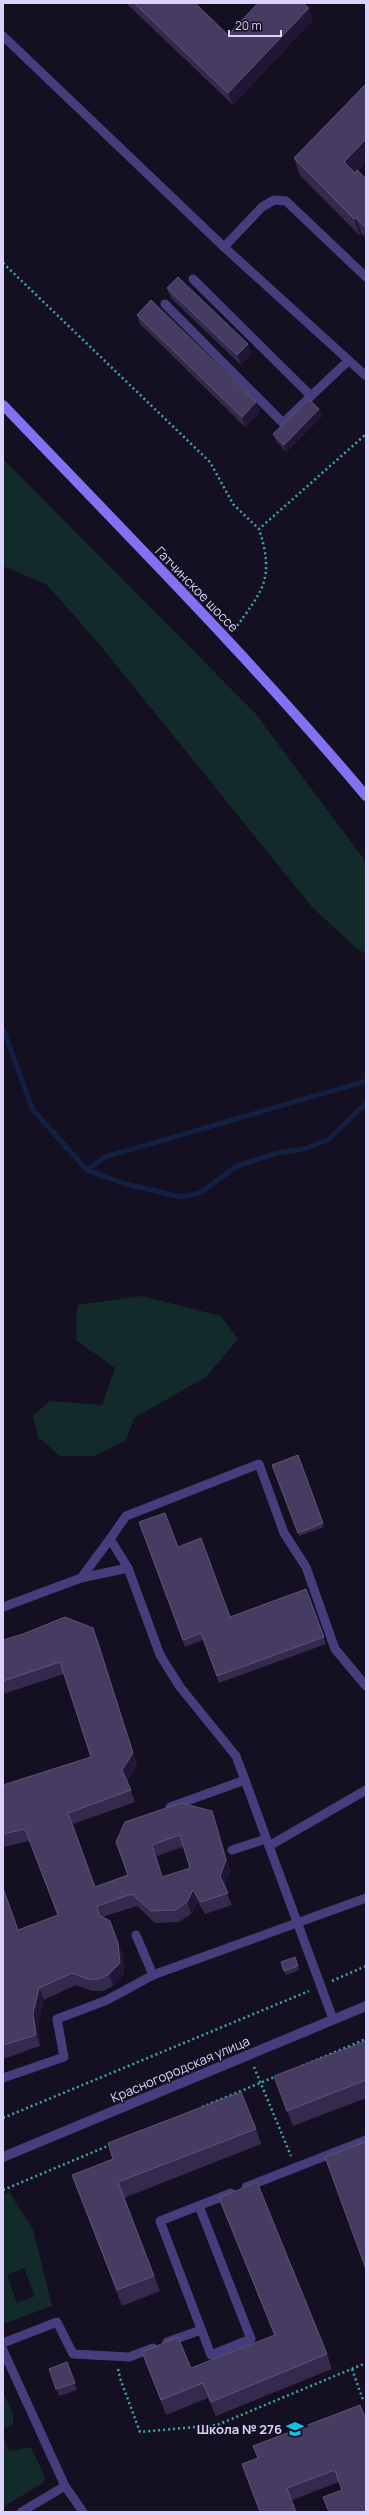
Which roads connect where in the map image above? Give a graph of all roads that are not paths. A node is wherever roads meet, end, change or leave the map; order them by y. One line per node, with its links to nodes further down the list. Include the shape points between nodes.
1 (3, 36): 2 (lane)
2 (224, 247): 3 (lane, via 262,207 274,200 286,201); 6 (lane)
3 (366, 276)
4 (193, 279): 8 (lane)
5 (164, 304): 8 (lane, via 283,423)
6 (348, 360): 7 (lane); 8 (lane)
7 (366, 376)
8 (311, 396)
9 (3, 406): 10 (main road, Гатчинское шоссе, via 228,640)
10 (366, 796)
11 (110, 1539): 12 (lane); 13 (lane); 15 (lane, via 126,1516 259,1464 284,1533 306,1567 335,1649)
12 (128, 1568): 13 (lane); 16 (lane, via 160,1655 180,1687 236,1756)
13 (81, 1578): 14 (lane)
14 (3, 1607)
15 (366, 1686)
16 (246, 1780): 18 (lane); 19 (lane)
17 (366, 1790): 19 (lane)
18 (167, 1808)
19 (268, 1843): 20 (lane); 22 (lane)
20 (232, 1850)
21 (366, 1898): 22 (lane)
22 (298, 1924): 24 (lane); 26 (lane)
23 (136, 1935): 24 (lane)
24 (153, 1975): 27 (lane, via 107,2000 57,2019 64,2057)
25 (366, 2006): 26 (street, Красногородская улица)
26 (333, 2019): 29 (street, Красногородская улица)
27 (3, 2078)
28 (366, 2140): 30 (lane)
29 (3, 2157)
30 (199, 2206): 31 (lane, via 160,2222); 31 (lane, via 251,2339 211,2355)
31 (201, 2330): 32 (lane, via 129,2357 73,2354 57,2322)
32 (3, 2343)
33 (3, 2350): 34 (lane)
34 (65, 2486): 35 (lane); 36 (lane)
35 (21, 2512)
36 (83, 2512)

